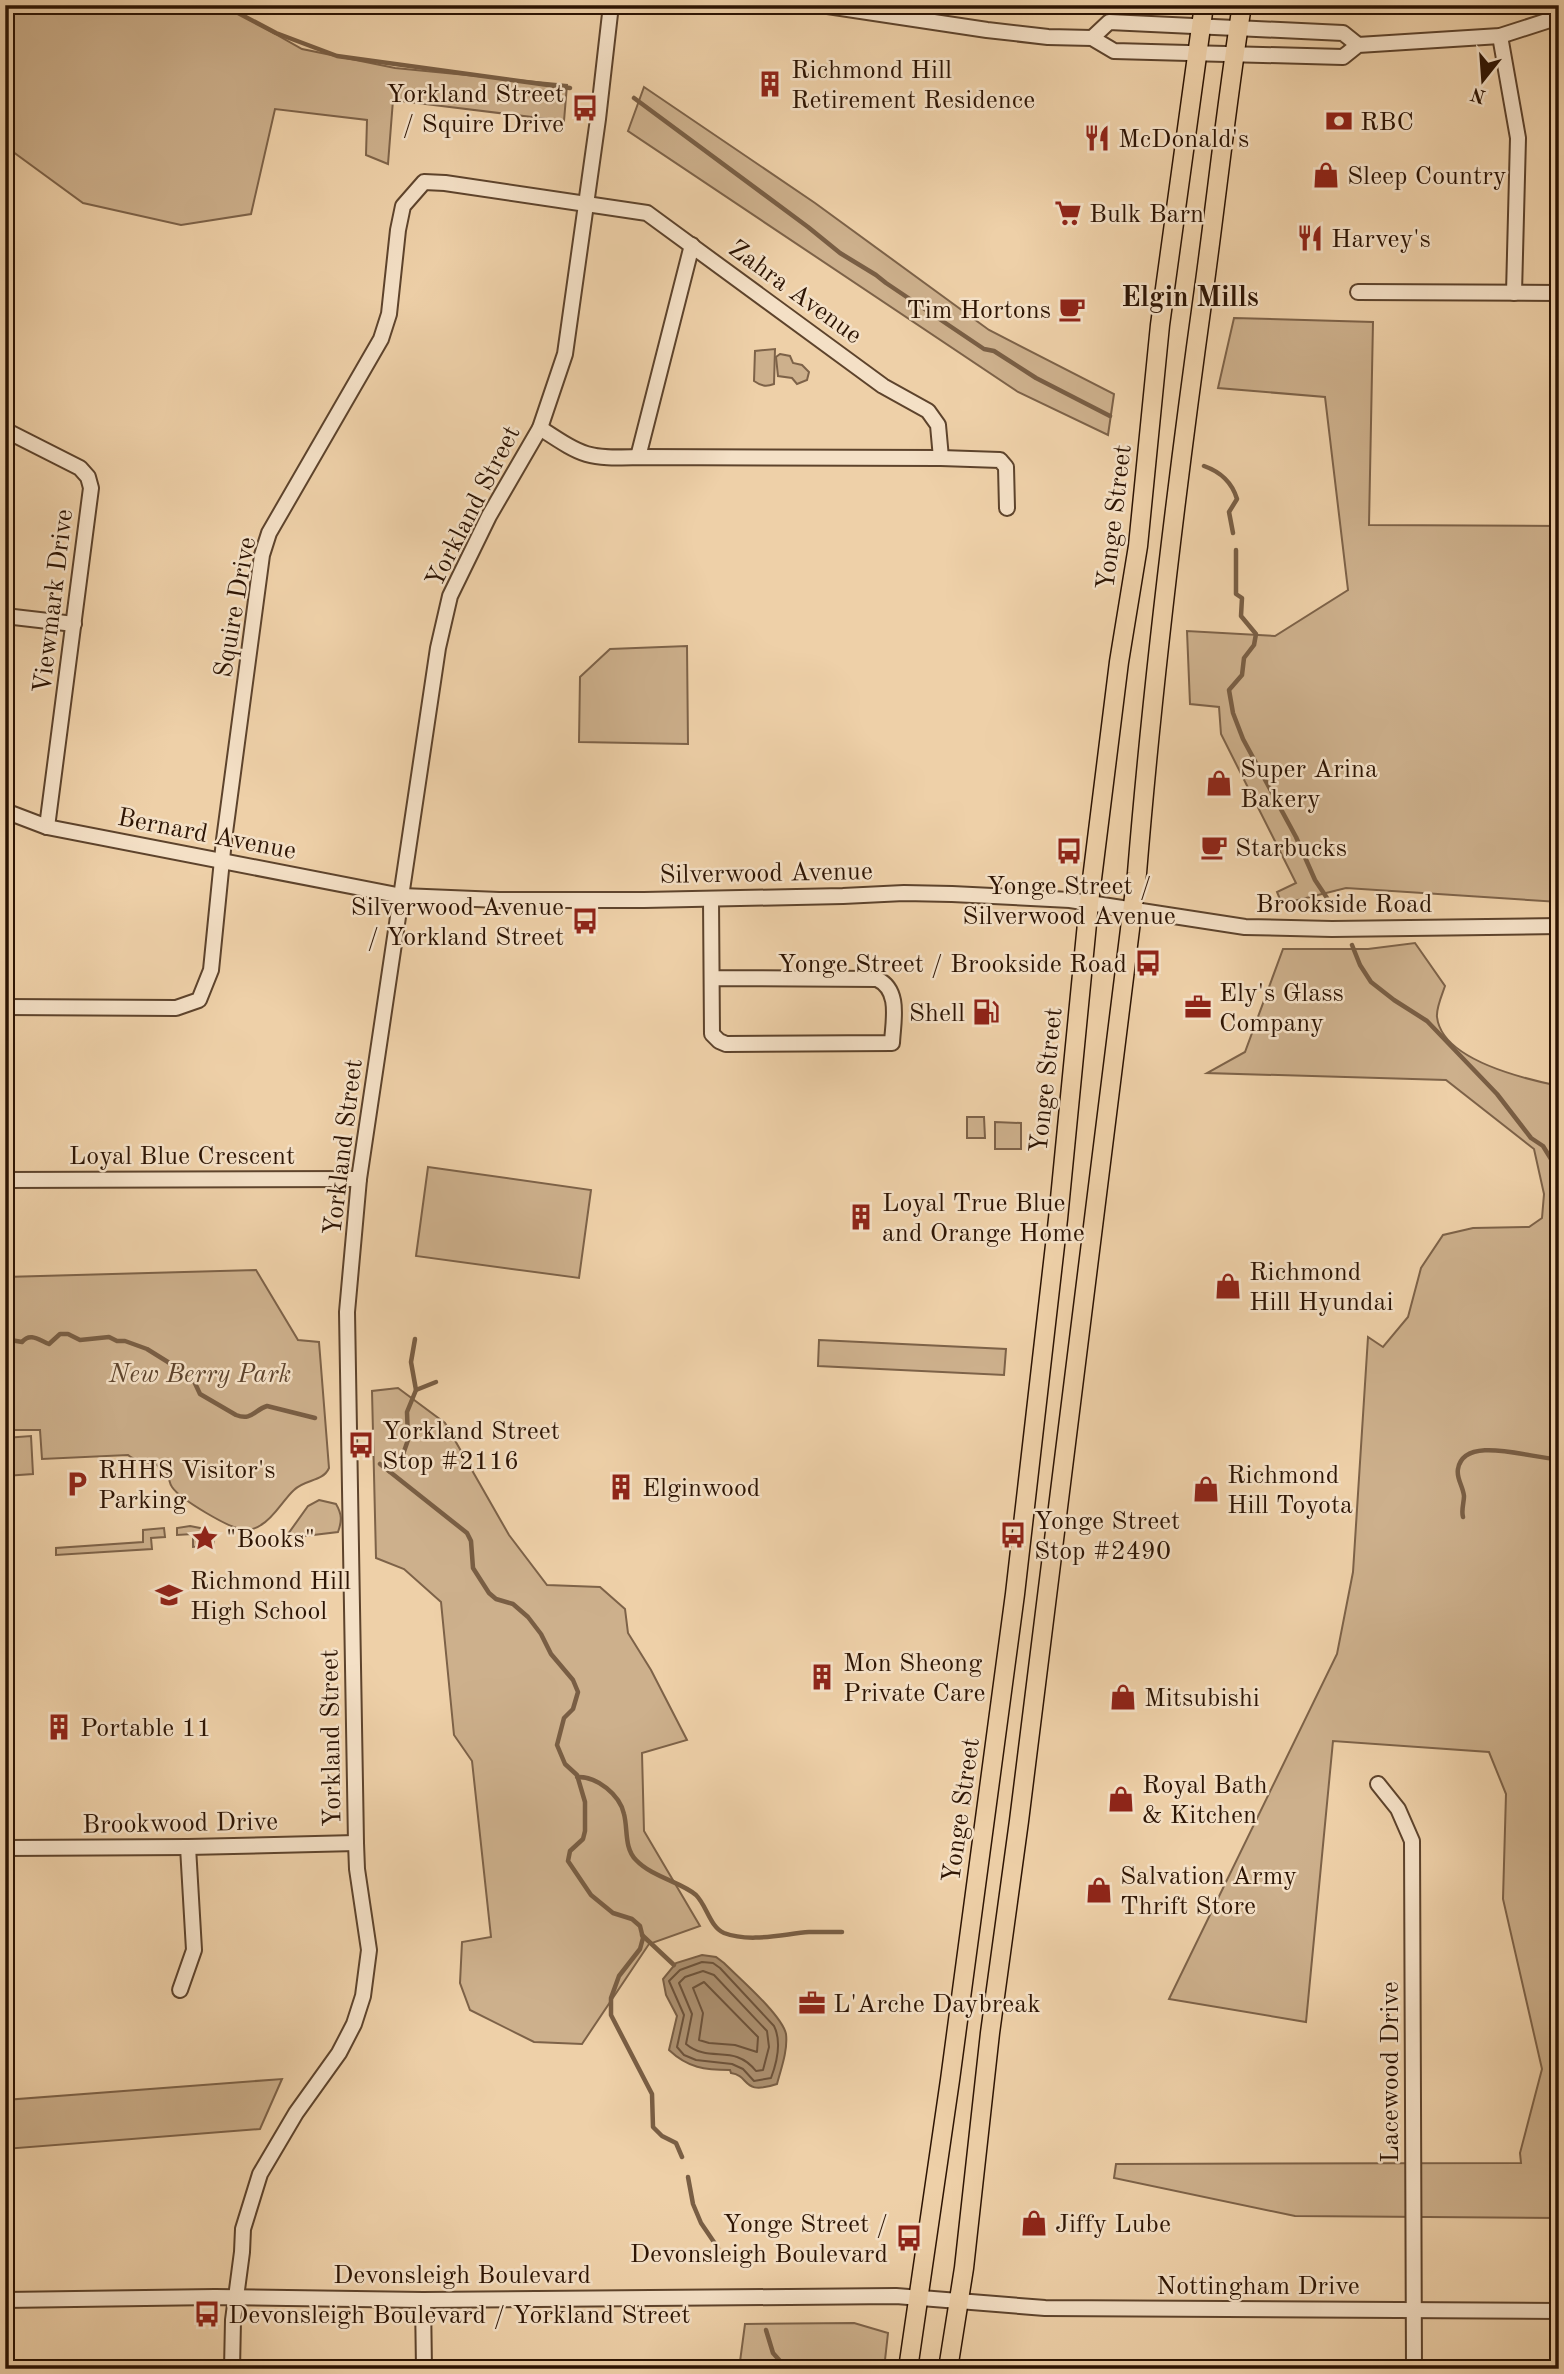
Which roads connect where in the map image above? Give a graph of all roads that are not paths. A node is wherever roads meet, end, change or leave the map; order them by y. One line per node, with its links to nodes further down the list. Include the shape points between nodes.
1 (611, 5): 13 (street, Yorkland Street)
2 (821, 5): 9 (street, via 987,30)
3 (1204, 5): 6 (main road, Yonge Street)
4 (1242, 5): 7 (main road)
5 (1559, 17): 8 (street)
6 (1201, 28): 7 (street); 9 (street, via 1108,22); 11 (main road, Yonge Street)
7 (1238, 29): 10 (street, via 1343,33); 12 (main road)
8 (1500, 36): 10 (street); 16 (street, via 1518,138)
9 (1092, 38): 11 (street, via 1114,51)
10 (1358, 44): 12 (street, via 1343,57)
11 (1196, 55): 12 (street); 30 (main road, Yonge Street, via 1160,325 1138,546)
12 (1235, 56): 31 (main road, via 1186,407)
13 (586, 203): 14 (street, Zahra Avenue, via 647,212); 18 (street, Yorkland Street, via 565,354); 27 (street, Squire Drive, via 424,183 403,206 389,314 381,339 274,524 262,555)
14 (692, 245): 20 (street); 21 (street, Zahra Avenue, via 883,386 928,411 938,425)
15 (1358, 292): 16 (street)
16 (1514, 293): 17 (street)
17 (1559, 293)
18 (540, 428): 20 (street, via 591,457); 28 (street, Yorkland Street, via 450,596 438,648)
19 (5, 430): 24 (street, Viewmark Drive, via 80,468 88,477 91,488)
20 (638, 457): 21 (street)
21 (941, 458): 22 (street, via 1000,460 1006,467)
22 (1007, 508)
23 (5, 616): 24 (street)
24 (74, 624): 26 (street, Viewmark Drive)
25 (5, 811): 26 (street, Bernard Avenue)
26 (47, 827): 27 (street, Bernard Avenue)
27 (221, 862): 28 (street, Bernard Avenue); 34 (street, Squire Drive, via 211,970 199,1000 176,1008)
28 (402, 896): 29 (street, Silverwood Avenue); 35 (street, Yorkland Street)
29 (711, 899): 30 (street, Silverwood Avenue, via 904,893); 33 (street)
30 (1089, 903): 31 (street, Silverwood Avenue); 42 (main road, Yonge Street, via 1014,1594)
31 (1131, 909): 32 (street, Brookside Road, via 1245,927); 46 (main road)
32 (1559, 926)
33 (712, 978): 33 (street, via 712,1034 723,1043 892,1043 892,993 877,979)
34 (5, 1007)
35 (359, 1179): 36 (street, Loyal Blue Crescent); 38 (street, Yorkland Street, via 347,1312)
36 (5, 1180)
37 (1378, 1784): 47 (street, Lacewood Drive, via 1398,1809 1412,1842)
38 (356, 1843): 39 (street, Brookwood Drive); 43 (street, Yorkland Street, via 369,1950 363,1996 339,2053 260,2174 243,2229)
39 (188, 1847): 40 (street, Brookwood Drive); 41 (street, via 194,1950)
40 (5, 1848)
41 (180, 1990)
42 (919, 2297): 45 (street, Devonsleigh Boulevard); 46 (street, Devonsleigh Boulevard); 51 (main road, Yonge Street)
43 (236, 2298): 44 (street, Devonsleigh Boulevard); 45 (street, Devonsleigh Boulevard); 49 (street, Yorkland Street)
44 (5, 2300)
45 (423, 2300): 50 (street)
46 (957, 2302): 47 (street, Nottingham Drive, via 1045,2308); 52 (main road)
47 (1414, 2311): 48 (street, Nottingham Drive); 53 (street, Lacewood Drive)
48 (1559, 2311)
49 (232, 2369)
50 (424, 2369)
51 (908, 2369)
52 (948, 2369)
53 (1414, 2369)

